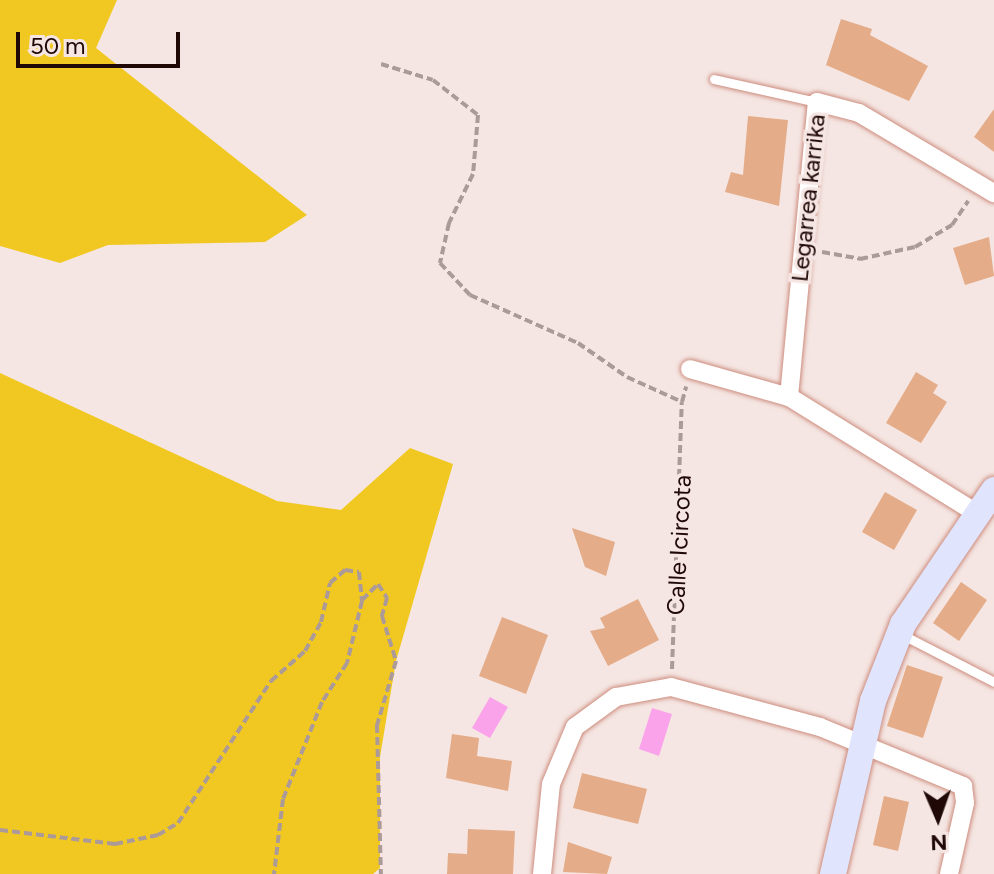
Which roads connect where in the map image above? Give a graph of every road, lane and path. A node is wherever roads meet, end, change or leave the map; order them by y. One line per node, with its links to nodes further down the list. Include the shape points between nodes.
1 (381, 64): 8 (path, via 433,80 478,115 473,174 449,223 440,263 470,295 578,343 627,377)
2 (714, 79): 3 (lane)
3 (817, 102): 4 (street, Legarrea karrika, via 859,113); 5 (street, Legarrea karrika)
4 (986, 189): 5 (path, via 952,225 915,247 860,259)
5 (803, 249): 7 (street, Legarrea karrika)
6 (690, 369): 7 (street); 8 (path, Calle Icircota)
7 (789, 397): 10 (street)
8 (682, 402): 14 (path, Calle Icircota)
9 (994, 490): 10 (street)
10 (978, 514): 12 (street)
11 (362, 601): 16 (path, via 359,572 345,570 330,583 321,622 305,651 271,681 178,823 158,835 115,844); 17 (path, via 347,663 322,702 283,799); 18 (path, via 378,584 387,598 382,616 396,661 377,725)
12 (900, 633): 13 (lane); 15 (street)
13 (994, 682)
14 (671, 687): 15 (street, via 820,727); 19 (street, via 616,697 575,727 551,784)
15 (863, 745): 20 (street); 21 (street, via 963,786 965,803)
16 (0, 830)
17 (274, 874)
18 (381, 874)
19 (542, 874)
20 (833, 874)
21 (949, 874)

